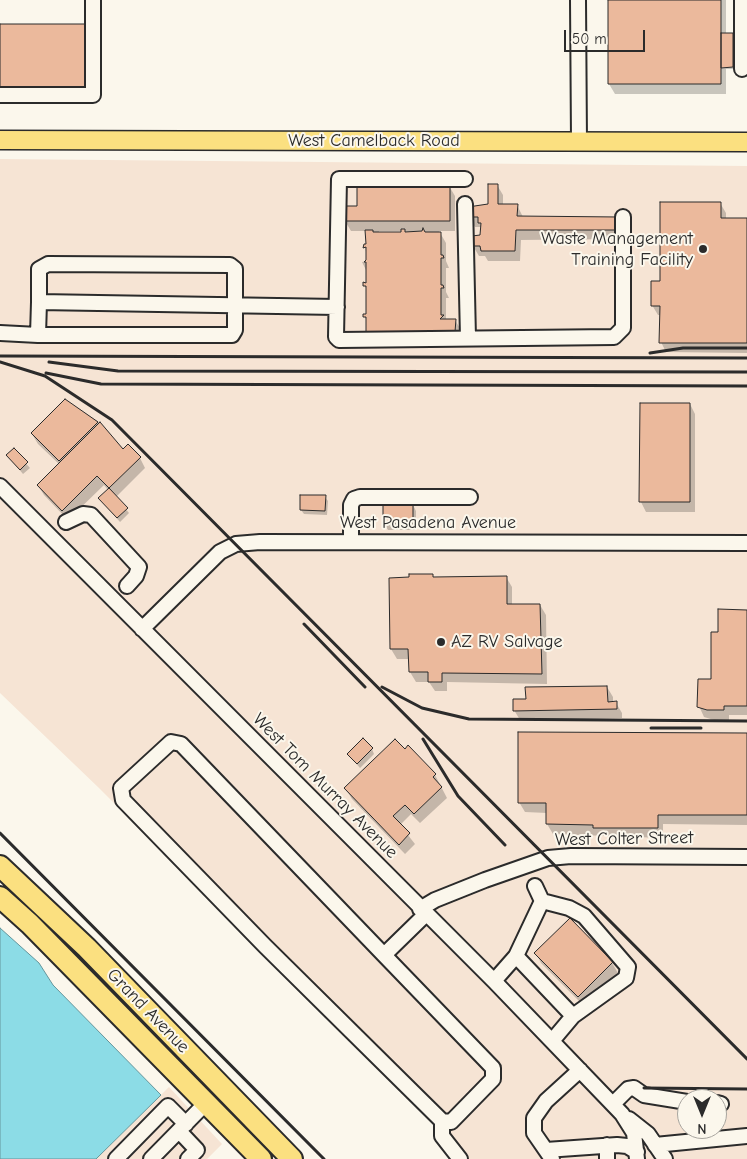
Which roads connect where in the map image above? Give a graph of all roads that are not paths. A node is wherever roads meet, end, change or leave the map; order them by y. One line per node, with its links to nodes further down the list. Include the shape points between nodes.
1 (93, 0): 5 (street, via 93,95)
2 (578, 0): 7 (street)
3 (742, 0): 4 (street)
4 (744, 63)
5 (0, 94)
6 (0, 140): 7 (main road, West Camelback Road)
7 (579, 141): 8 (main road, West Camelback Road)
8 (747, 142)
9 (465, 179): 14 (street, via 339,179)
10 (465, 204): 17 (street)
11 (623, 217): 17 (street, via 623,328 614,337)
12 (39, 302): 13 (street); 13 (street, via 39,269 48,264 230,265 235,269); 16 (street)
13 (235, 306): 14 (street); 16 (street, via 235,330 227,336)
14 (337, 308): 17 (street, via 336,337 339,340)
15 (0, 333): 16 (street)
16 (38, 335)
17 (468, 338)
18 (0, 486): 24 (street, West Tom Murray Avenue)
19 (470, 496): 21 (street, via 360,496 351,505)
20 (66, 522): 23 (street, via 83,514 91,515 139,567)
21 (351, 542): 22 (street, West Pasadena Avenue); 24 (street, West Pasadena Avenue, via 236,544 220,552)
22 (747, 543)
23 (127, 586)
24 (142, 628): 30 (street, West Tom Murray Avenue)
25 (747, 857): 30 (street, West Colter Street, via 548,858 435,900)
26 (0, 866): 51 (highway, Grand Avenue, via 93,954)
27 (535, 886): 29 (street)
28 (0, 897): 38 (highway, Grand Avenue)
29 (542, 901): 32 (street); 34 (street, via 584,916 628,967 626,978)
30 (423, 911): 31 (street, West Colter Street); 33 (street, West Tom Murray Avenue)
31 (384, 955): 40 (street, via 493,1068 493,1079 451,1122); 40 (street, via 180,744 171,742 121,788 122,800)
32 (516, 956): 33 (street); 34 (street)
33 (494, 981): 35 (street, West Tom Murray Avenue)
34 (573, 1016): 35 (street)
35 (552, 1041): 36 (street, West Tom Murray Avenue)
36 (580, 1070): 39 (street, West Tom Murray Avenue); 45 (street, via 546,1101 534,1118 534,1133)
37 (677, 1100): 39 (street, via 644,1095 634,1088 628,1089)
38 (206, 1103): 41 (street); 50 (highway, Grand Avenue)
39 (618, 1109): 43 (street); 47 (street, via 634,1133)
40 (442, 1121): 52 (street, via 442,1136)
41 (182, 1127): 46 (street); 48 (street, via 168,1106); 49 (street)
42 (747, 1136): 43 (street)
43 (655, 1144): 53 (street)
44 (607, 1152): 45 (street); 47 (street, via 628,1146)
45 (549, 1154)
46 (192, 1155)
47 (637, 1156)
48 (116, 1159)
49 (151, 1159)
50 (261, 1159)
51 (292, 1159)
52 (460, 1159)
53 (665, 1159)

